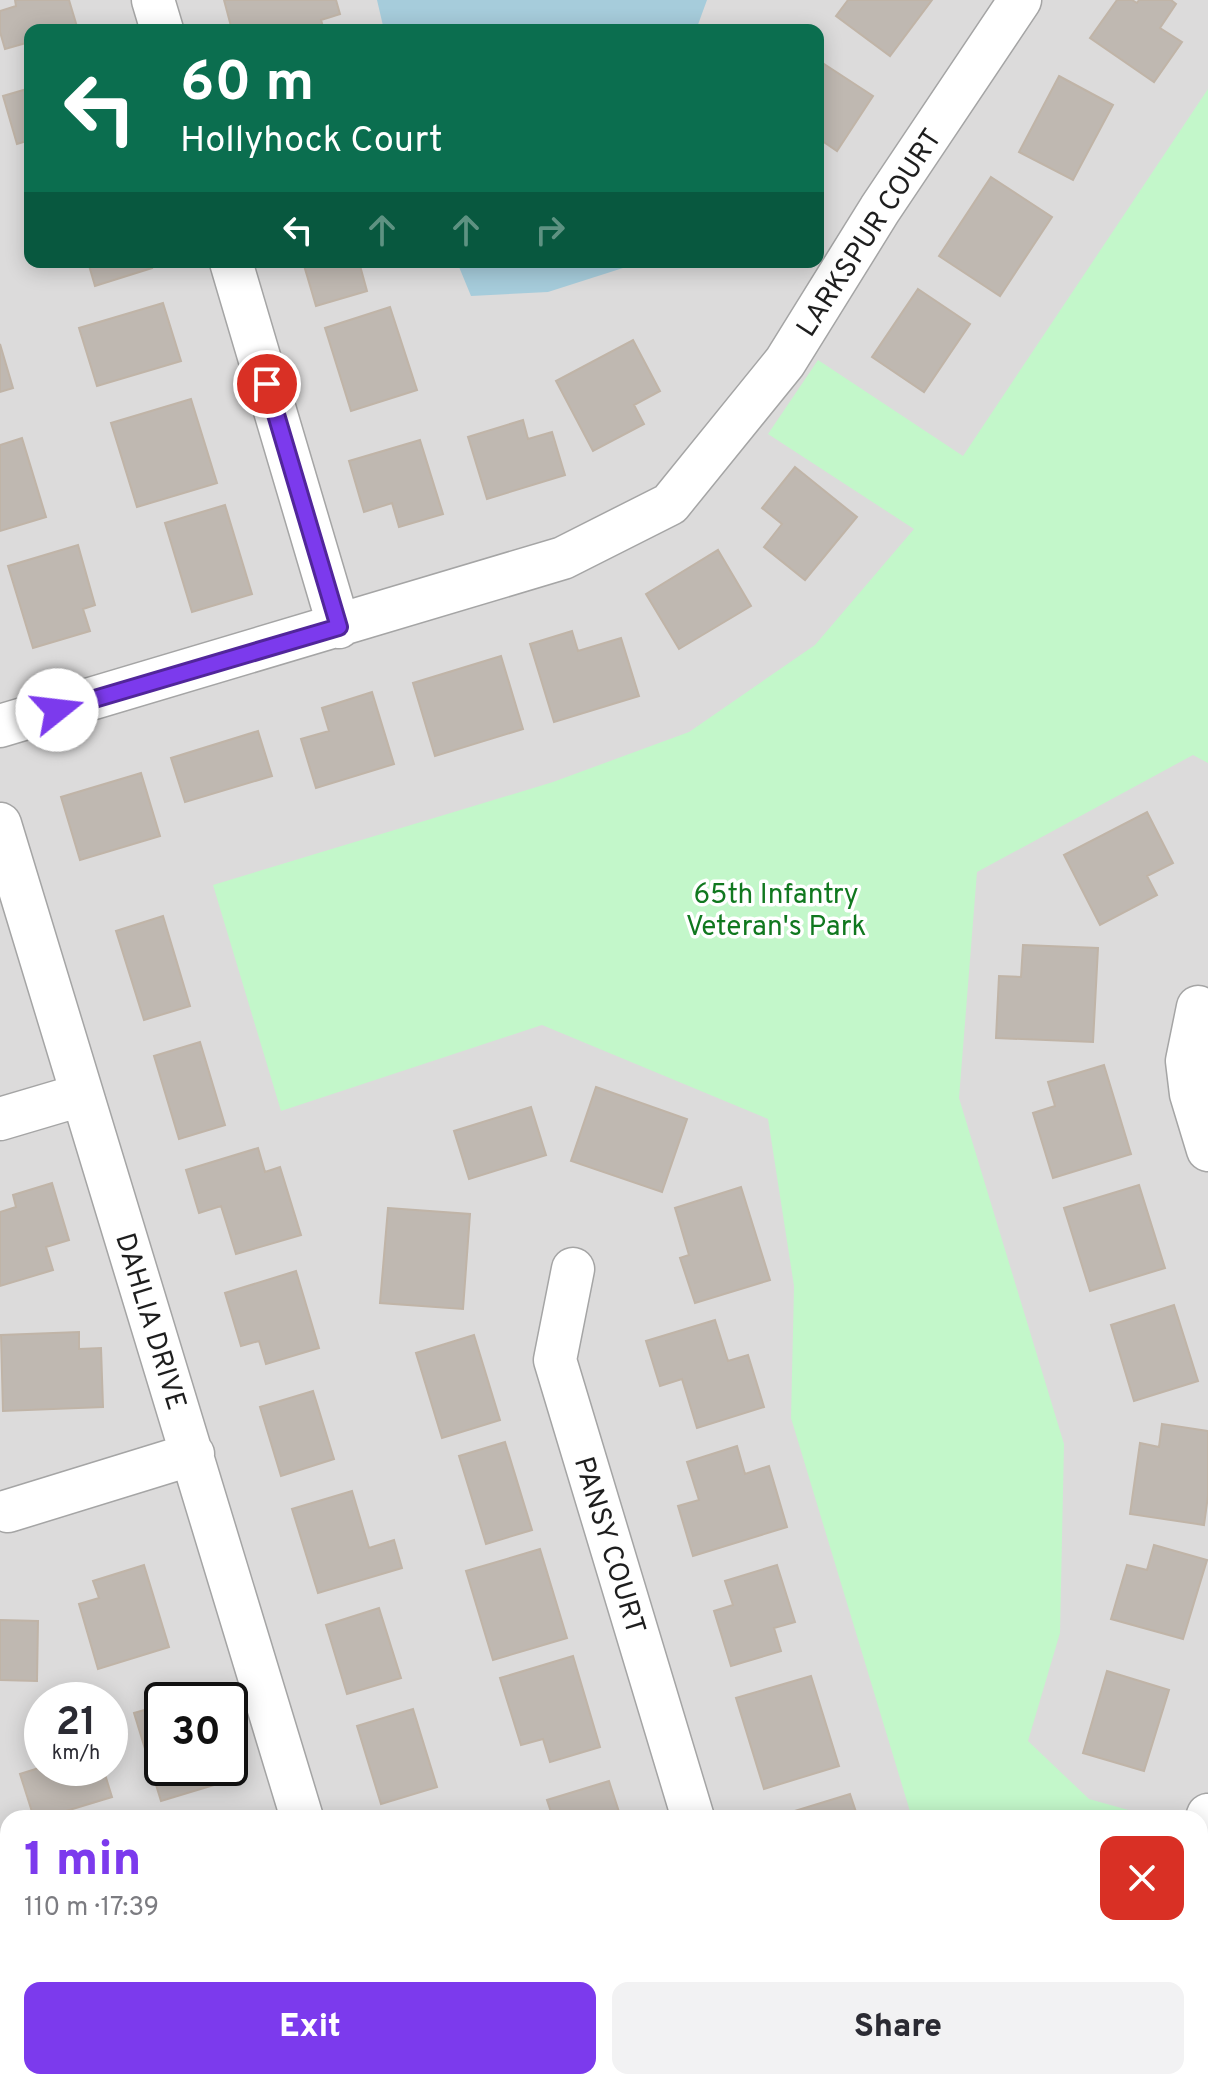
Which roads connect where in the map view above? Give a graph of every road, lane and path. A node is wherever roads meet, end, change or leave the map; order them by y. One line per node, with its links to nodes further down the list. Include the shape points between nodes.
1 (153, 0): 3 (street)
2 (1020, 0): 5 (street, LARKSPUR COURT, via 785,362 670,504 563,558)
3 (160, 24)
4 (233, 268): 5 (street)
5 (339, 627): 6 (street, LARKSPUR COURT)
6 (0, 726)
7 (0, 824): 9 (street, DAHLIA DRIVE)
8 (1198, 1007): 11 (street, via 1187,1061)
9 (81, 1095): 10 (street); 13 (street, DAHLIA DRIVE)
10 (0, 1119)
11 (1208, 1150)
12 (573, 1269): 16 (street, PANSY COURT, via 555,1360)
13 (193, 1454): 14 (street); 15 (street, DAHLIA DRIVE)
14 (8, 1511)
15 (300, 1810)
16 (691, 1810)

